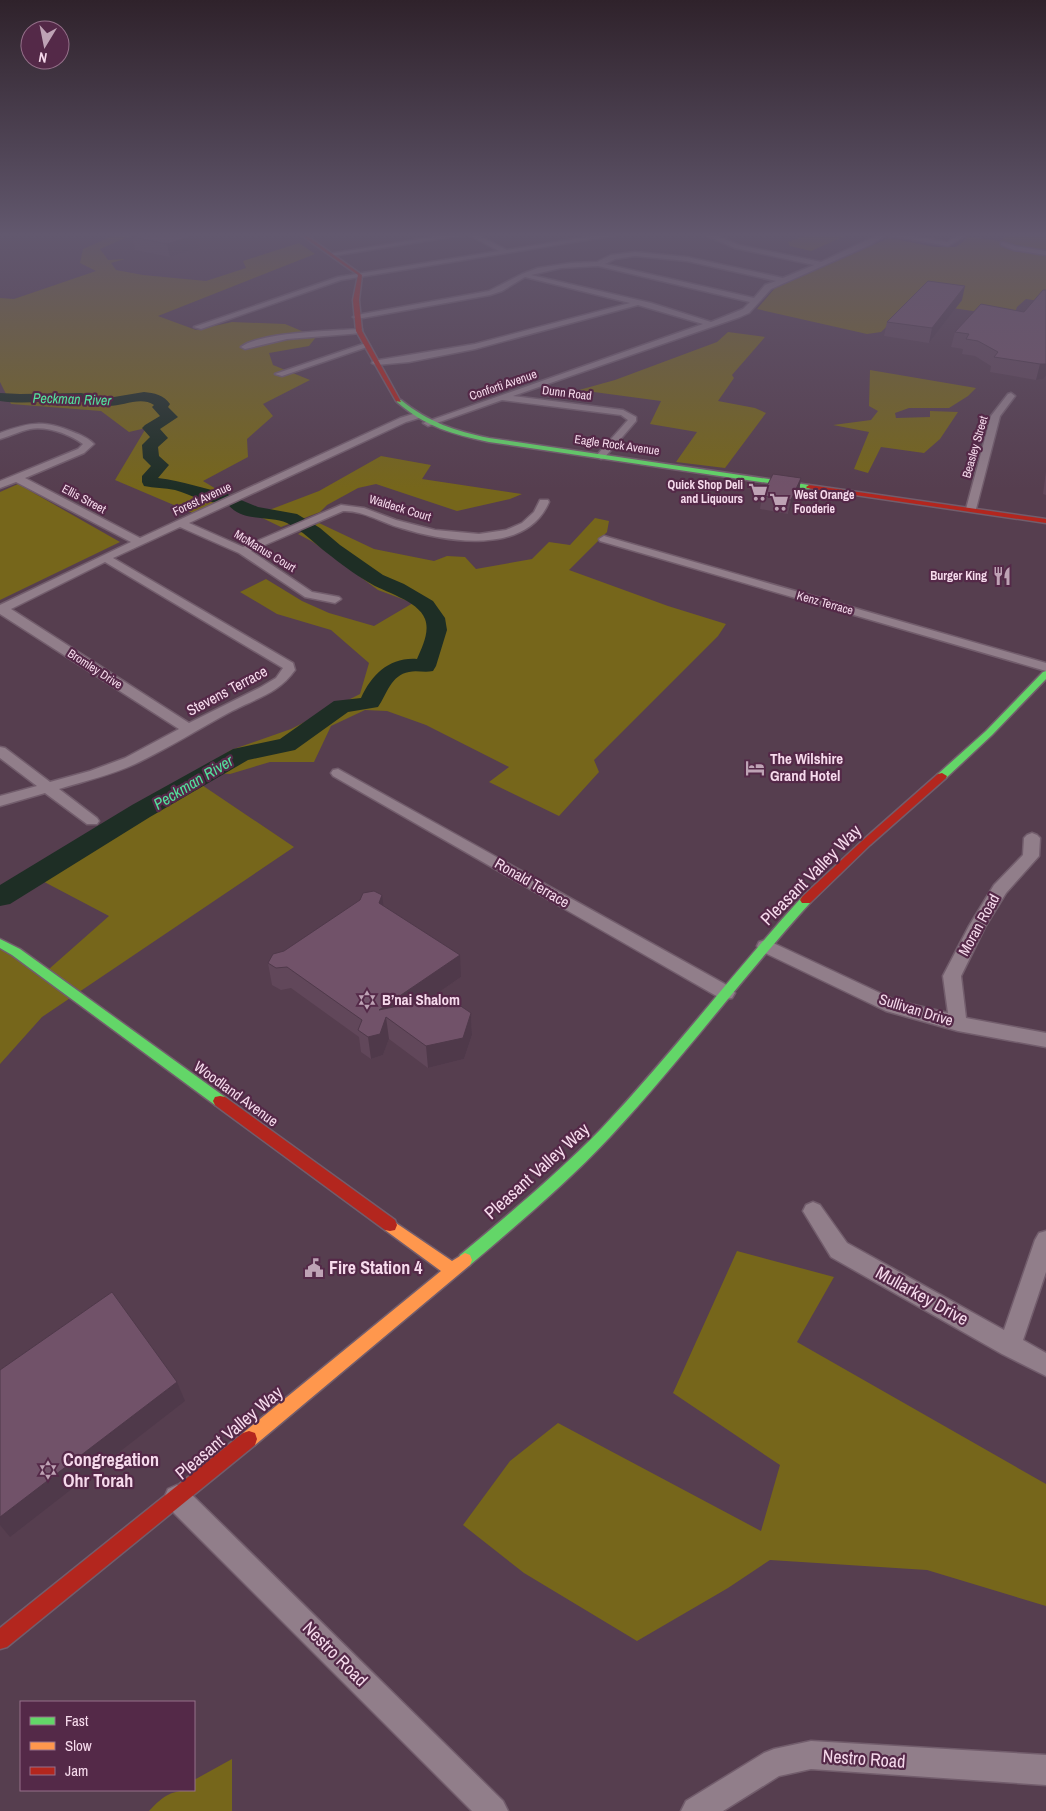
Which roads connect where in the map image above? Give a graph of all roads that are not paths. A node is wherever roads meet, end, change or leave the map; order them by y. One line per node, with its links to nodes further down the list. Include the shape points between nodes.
1 (220, 320): 7 (street)
2 (358, 320): 8 (main road, Eagle Rock Avenue)
3 (574, 320): 11 (street, via 463,350)
4 (696, 320): 6 (street)
5 (723, 320): 6 (street, Conforti Avenue)
6 (711, 324): 14 (street, Conforti Avenue)
7 (198, 327)
8 (359, 331): 9 (main road, Eagle Rock Avenue); 10 (street, via 265,340)
9 (366, 346): 11 (main road, Eagle Rock Avenue); 12 (street)
10 (245, 347)
11 (376, 363): 15 (main road, Eagle Rock Avenue, via 397,399)
12 (279, 374)
13 (1011, 396): 22 (street, Beasley Street, via 996,416)
14 (501, 397): 16 (street, Conforti Avenue); 18 (street, Dunn Road, via 630,416 633,419)
15 (416, 416): 16 (main road, Eagle Rock Avenue); 24 (street, Forest Avenue)
16 (428, 423): 18 (main road, Eagle Rock Avenue, via 476,438)
17 (0, 436): 19 (street, via 42,424 89,444 81,451)
18 (600, 456): 22 (main road, Eagle Rock Avenue)
19 (17, 478): 20 (street); 26 (street, Ellis Street)
20 (0, 484)
21 (544, 502): 27 (street, Waldeck Court, via 540,513 531,522 518,530 488,537 428,532 352,508 336,509)
22 (971, 509): 23 (main road, Eagle Rock Avenue)
23 (1046, 521)
24 (180, 523): 26 (street, Forest Avenue); 27 (street, McManus Court)
25 (604, 539): 31 (street, Kenz Terrace)
26 (140, 542): 28 (street, Forest Avenue)
27 (243, 551): 29 (street, McManus Court, via 309,595)
28 (105, 558): 30 (street, Forest Avenue); 33 (street, Stevens Terrace, via 289,666 281,681)
29 (336, 599)
30 (1, 610): 33 (street, Bromley Drive)
31 (1046, 667)
32 (1046, 674): 41 (main road, Pleasant Valley Way, via 1005,717 806,900)
33 (189, 729): 36 (street, Stevens Terrace, via 130,761)
34 (0, 751): 36 (street)
35 (338, 773): 42 (street, Ronald Terrace)
36 (47, 787): 37 (street, Stevens Terrace); 38 (street)
37 (0, 801)
38 (92, 821)
39 (1032, 838): 43 (street, Moran Road, via 1031,856 1000,889 952,976)
40 (0, 943): 47 (main road, Woodland Avenue)
41 (765, 946): 42 (main road, Pleasant Valley Way); 43 (street, Sullivan Drive, via 892,1006)
42 (726, 993): 47 (main road, Pleasant Valley Way, via 605,1132)
43 (958, 1024): 44 (street, Sullivan Drive)
44 (1046, 1040)
45 (813, 1211): 48 (street, Mullarkey Drive, via 839,1250)
46 (1046, 1240): 48 (street)
47 (452, 1270): 50 (main road, Pleasant Valley Way)
48 (1010, 1346): 49 (street, Mullarkey Drive)
49 (1046, 1364)
50 (177, 1498): 51 (main road, Pleasant Valley Way); 53 (street, Nestro Road)
51 (0, 1640)
52 (1046, 1770): 54 (street, Nestro Road, via 811,1755 774,1763)
53 (493, 1811)
54 (696, 1811)

